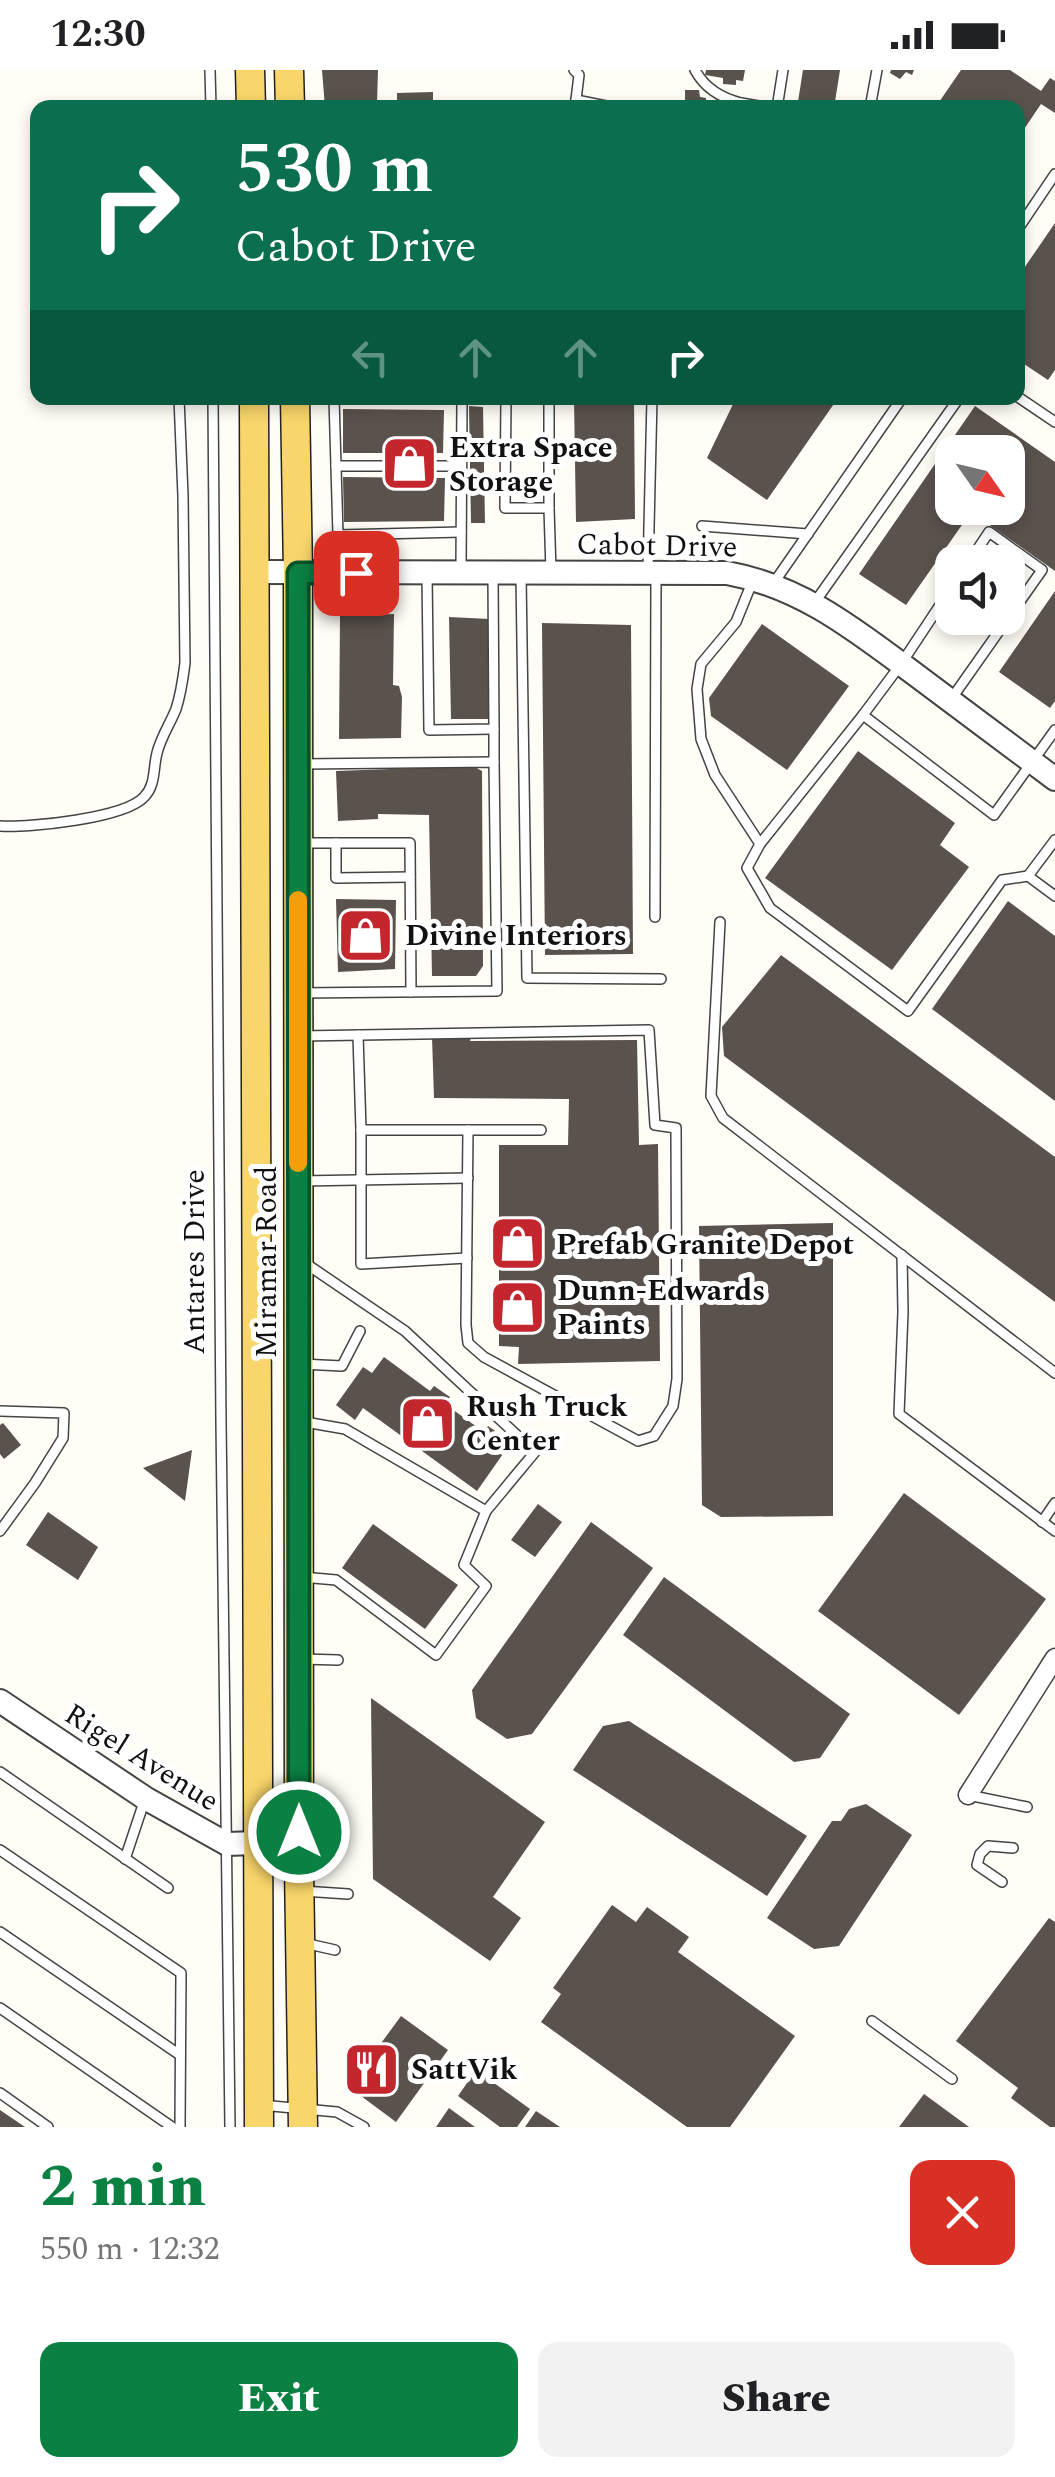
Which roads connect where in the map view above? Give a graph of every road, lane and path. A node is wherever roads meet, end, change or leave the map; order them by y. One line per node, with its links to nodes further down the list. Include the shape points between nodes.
1 (210, 70): 8 (lane)
2 (250, 70): 9 (main road)
3 (289, 70): 10 (main road)
4 (574, 70): 11 (lane)
5 (694, 70): 12 (lane)
6 (783, 70): 13 (lane)
7 (877, 70): 14 (lane)
8 (211, 100)
9 (251, 100)
10 (290, 100)
11 (576, 100)
12 (728, 100)
13 (776, 100)
14 (871, 100)
15 (1055, 174): 16 (lane)
16 (1025, 219)
17 (1025, 402): 29 (lane)
18 (179, 405): 61 (lane, via 185,663 150,790 126,809 42,826)
19 (213, 405): 106 (lane, Antares Drive)
20 (254, 405): 39 (main road, Miramar Road)
21 (294, 405): 40 (main road, Miramar Road)
22 (334, 405): 30 (lane)
23 (462, 405): 31 (lane)
24 (506, 405): 32 (lane, via 506,508)
25 (549, 405): 32 (lane)
26 (652, 405): 46 (lane)
27 (897, 405): 35 (lane)
28 (954, 405): 49 (lane)
29 (1055, 422)
30 (336, 466): 31 (lane); 34 (lane, via 338,535)
31 (461, 466): 34 (lane)
32 (548, 508): 45 (lane)
33 (702, 526): 35 (lane)
34 (461, 532): 42 (lane)
35 (808, 534): 47 (lane)
36 (981, 545): 37 (lane, via 990,532)
37 (1008, 545)
38 (1025, 558): 48 (lane, via 1042,570)
39 (256, 572): 40 (street, Cabot Drive); 105 (main road, Miramar Road)
40 (298, 573): 41 (street, Cabot Drive); 59 (main road, Miramar Road)
41 (427, 573): 42 (street, Cabot Drive); 55 (lane, via 428,730)
42 (461, 573): 43 (street, Cabot Drive)
43 (493, 573): 44 (street, Cabot Drive); 55 (lane)
44 (521, 573): 45 (street, Cabot Drive); 72 (lane, via 526,978)
45 (551, 573): 46 (street, Cabot Drive)
46 (652, 573): 47 (street, Cabot Drive); 70 (lane)
47 (764, 581): 49 (street, Cabot Drive); 65 (lane, via 701,664 697,690 714,775)
48 (1025, 594)
49 (813, 604): 52 (street, Cabot Drive)
50 (935, 613): 52 (lane)
51 (996, 635): 53 (lane)
52 (901, 664): 53 (street, Cabot Drive); 54 (lane)
53 (950, 701): 58 (street, Cabot Drive)
54 (863, 715): 58 (lane, via 994,815); 65 (lane)
55 (494, 729): 57 (lane)
56 (1055, 730): 58 (lane)
57 (494, 762): 59 (lane); 73 (lane, via 497,991)
58 (1032, 762): 60 (street, Cabot Drive)
59 (298, 764): 64 (main road, Miramar Road)
60 (1055, 779)
61 (0, 826)
62 (1055, 840): 66 (lane)
63 (336, 843): 64 (lane); 68 (lane, via 410,843); 68 (lane, via 336,878)
64 (298, 844): 74 (main road, Miramar Road)
65 (760, 844): 67 (lane, via 747,868 770,908 908,1010 1002,880)
66 (1051, 854): 67 (lane)
67 (1028, 876): 69 (lane)
68 (410, 877): 73 (lane)
69 (1055, 896)
70 (655, 918)
71 (720, 922): 83 (lane, via 711,1096 723,1118)
72 (662, 979)
73 (410, 992): 74 (lane)
74 (298, 994): 76 (main road, Miramar Road)
75 (358, 1035): 76 (lane); 77 (lane); 85 (lane, via 649,1030 655,1125 676,1128 677,1379 673,1406 654,1436 638,1441 468,1343)
76 (298, 1036): 82 (main road, Miramar Road)
77 (361, 1130): 78 (lane); 81 (lane)
78 (468, 1130): 79 (lane); 80 (lane)
79 (541, 1130)
80 (468, 1178): 81 (lane); 85 (lane)
81 (360, 1180): 82 (lane); 85 (lane, via 361,1264)
82 (298, 1181): 84 (main road, Miramar Road)
83 (902, 1256): 88 (lane); 93 (lane, via 899,1414)
84 (298, 1258): 87 (main road, Miramar Road); 92 (lane, via 405,1331 535,1452)
85 (467, 1258)
86 (360, 1331): 87 (lane, via 342,1366)
87 (299, 1364): 90 (main road, Miramar Road)
88 (1055, 1373)
89 (0, 1411): 95 (lane, via 64,1412 65,1426)
90 (299, 1420): 92 (lane, via 345,1429); 96 (main road, Miramar Road)
91 (1055, 1503): 93 (lane)
92 (486, 1512): 96 (lane, via 464,1565 486,1586 436,1655 336,1580)
93 (1042, 1522): 94 (lane)
94 (1055, 1530)
95 (0, 1531)
96 (299, 1576): 98 (main road, Miramar Road)
97 (1055, 1658): 102 (street)
98 (299, 1659): 99 (lane); 112 (main road, Miramar Road)
99 (338, 1660)
100 (0, 1701): 103 (street, Rigel Avenue)
101 (0, 1772): 109 (lane)
102 (968, 1795): 104 (lane)
103 (145, 1798): 106 (street, Rigel Avenue); 109 (lane)
104 (1027, 1806)
105 (258, 1843): 106 (street, Rigel Avenue); 122 (main road, Miramar Road)
106 (228, 1844): 126 (lane, Antares Drive)
107 (1013, 1848): 110 (lane, via 988,1846 980,1854 977,1866)
108 (0, 1850): 119 (lane, via 181,1973)
109 (125, 1858): 111 (lane)
110 (1002, 1882)
111 (168, 1888)
112 (300, 1891): 113 (lane); 115 (main road, Miramar Road)
113 (348, 1894)
114 (0, 1932): 119 (lane)
115 (301, 1943): 116 (lane); 123 (main road, Miramar Road)
116 (335, 1950)
117 (0, 2008): 125 (lane)
118 (872, 2022): 120 (lane)
119 (180, 2054): 125 (lane)
120 (952, 2079)
121 (0, 2093): 124 (lane)
122 (259, 2116): 123 (lane)
123 (303, 2118): 127 (lane, via 337,2112)
124 (48, 2127)
125 (176, 2127)
126 (230, 2127)
127 (364, 2127)

